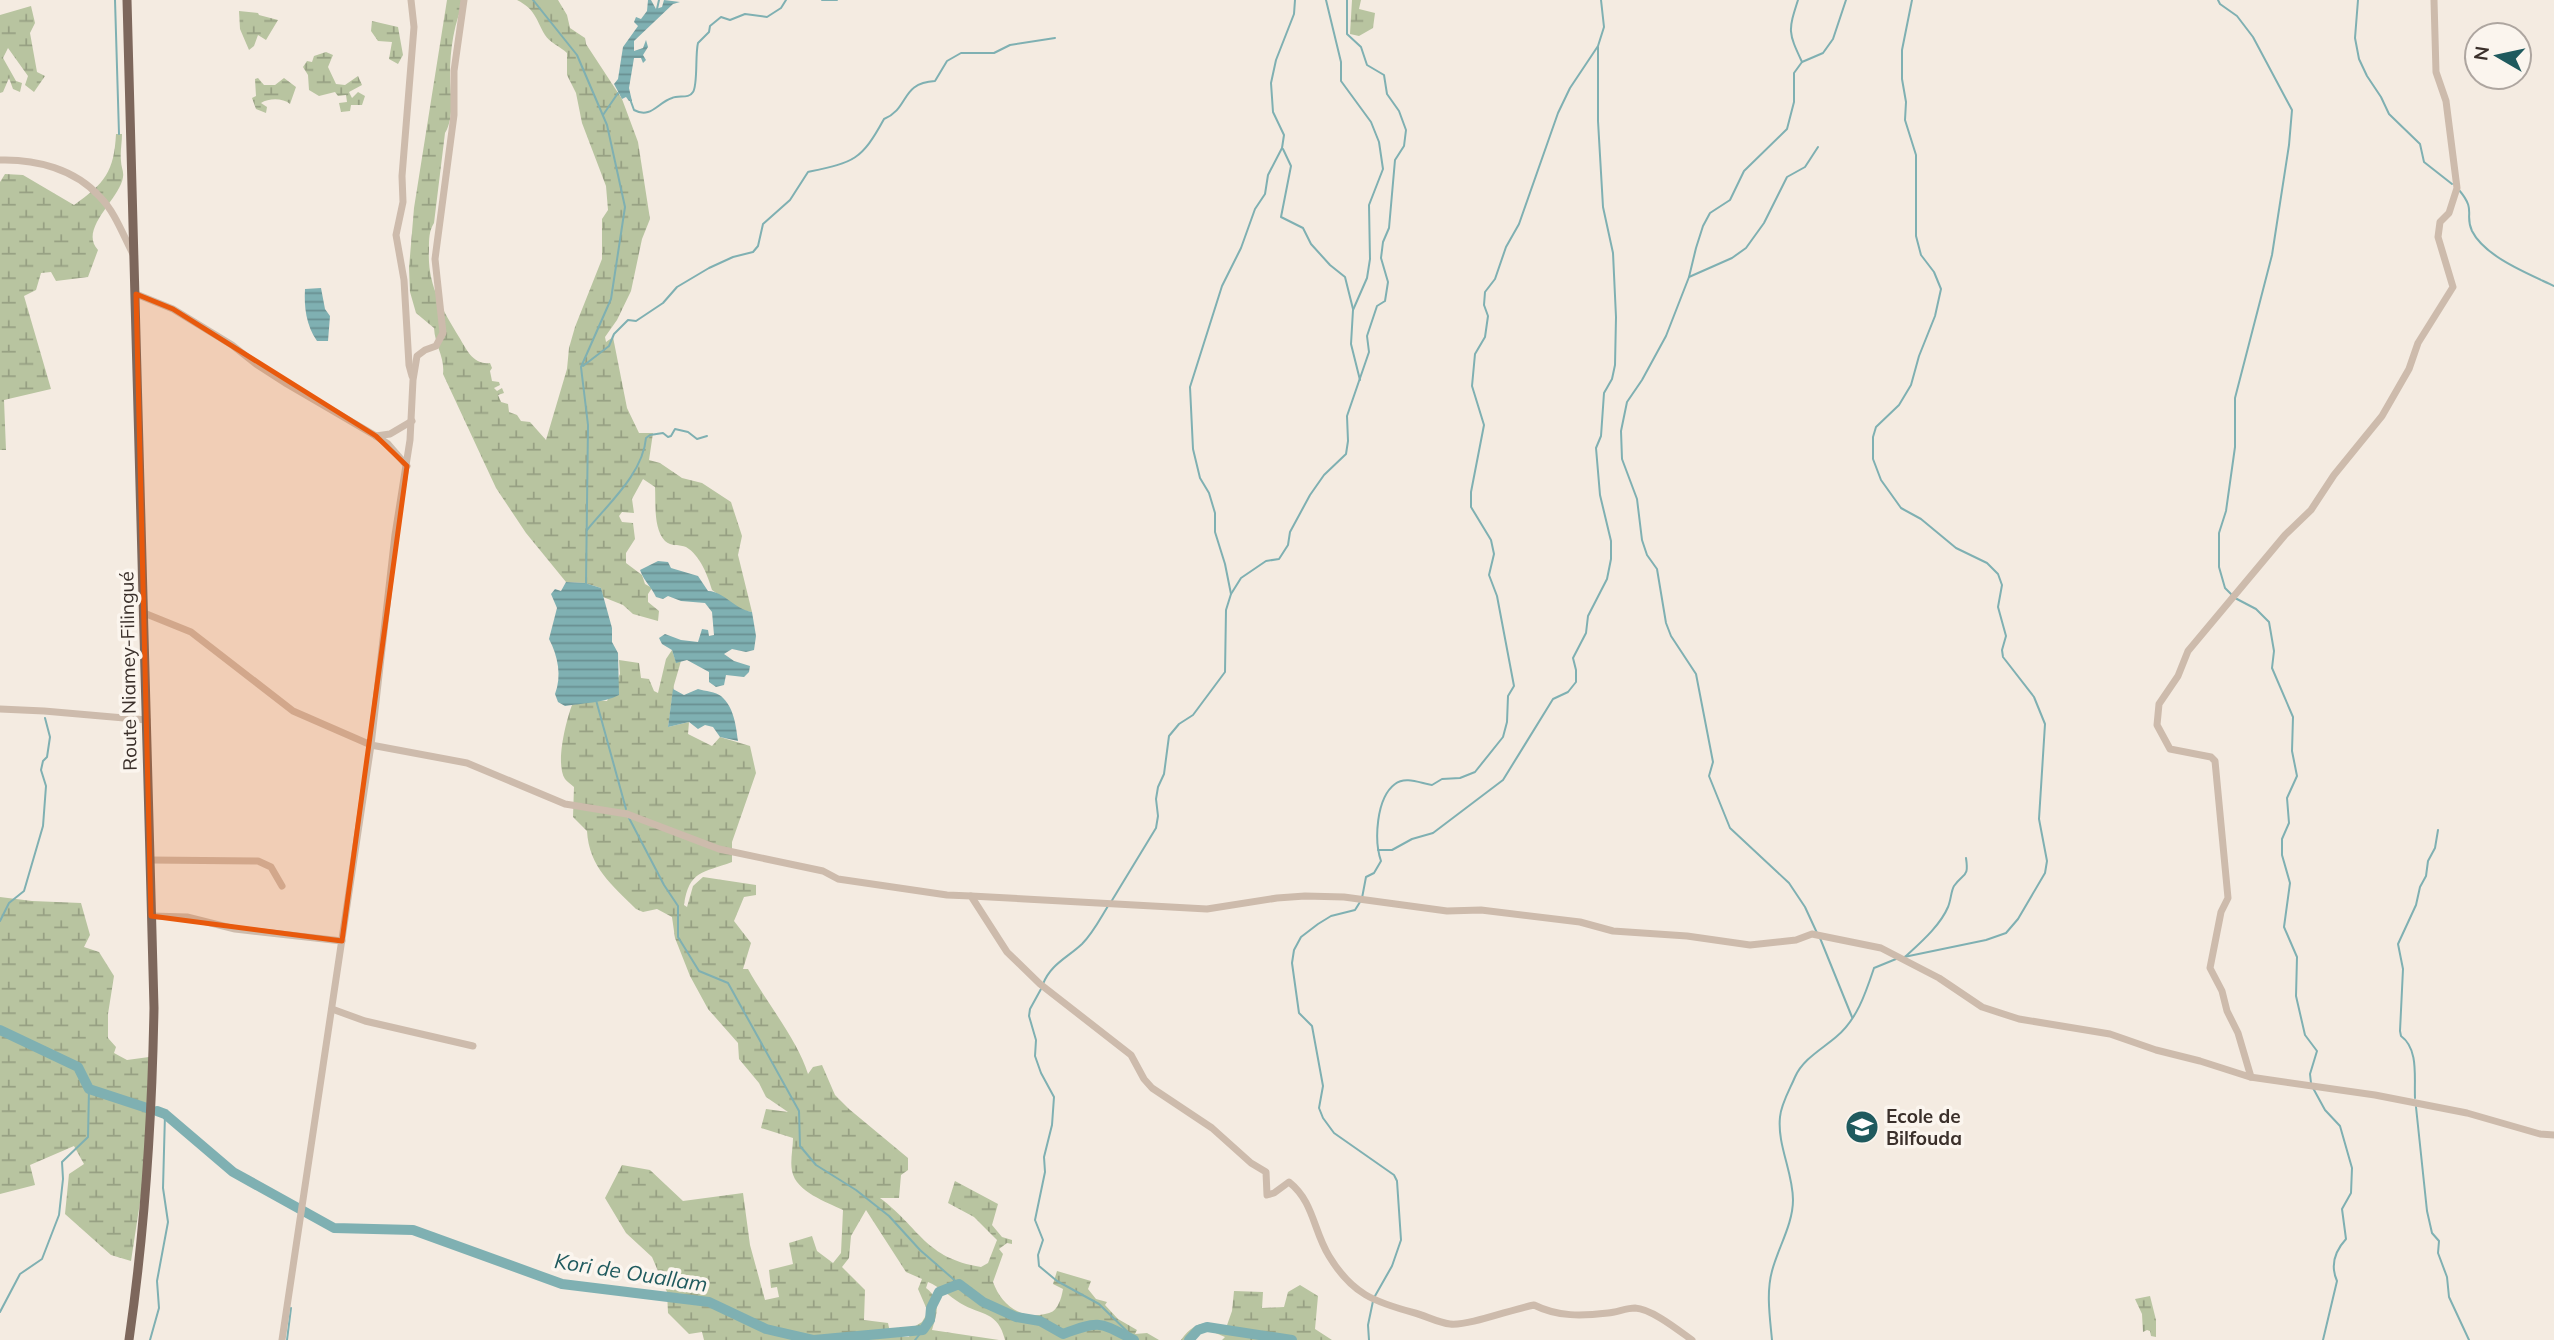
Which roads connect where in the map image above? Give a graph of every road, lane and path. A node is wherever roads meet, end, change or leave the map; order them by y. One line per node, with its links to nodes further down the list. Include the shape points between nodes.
1 (127, 0): 6 (main road, Route Niamey-Filingué)
2 (411, 0): 8 (street, via 414,27 401,176 403,202 396,235)
3 (464, 0): 8 (street, via 435,259 443,333 436,346 417,356)
4 (2434, 0): 23 (street, via 2436,72 2445,101 2457,188 2449,213 2440,222 2438,237 2453,287 2418,343 2382,416 2311,510 2208,625 2159,704 2157,725 2170,749 2215,761 2228,898 2210,968)
5 (0, 160): 6 (street, via 35,162 62,170 85,184 110,209)
6 (135, 258): 7 (main road, Route Niamey-Filingué)
7 (136, 294): 10 (street, via 173,309); 12 (main road, Route Niamey-Filingué)
8 (414, 380): 9 (street)
9 (412, 421): 10 (street); 11 (street)
10 (376, 436): 11 (street)
11 (407, 466): 15 (street)
12 (144, 613): 14 (main road, Route Niamey-Filingué); 15 (street, via 191,632 293,711)
13 (0, 709): 14 (street)
14 (147, 720): 16 (main road, Route Niamey-Filingué)
15 (371, 745): 18 (street, via 467,763 565,804 627,814 719,849 823,871 838,879); 20 (street)
16 (150, 860): 17 (street, via 258,862 271,867); 19 (main road, Route Niamey-Filingué)
17 (282, 886)
18 (971, 896): 23 (street, via 1207,909 1305,895 1447,911 1481,910 1580,922 1613,931 1750,945 1812,934 1881,948 1982,1007 2019,1019 2110,1034); 27 (street, via 1007,952 1040,984 1131,1055 1152,1088 1266,1172 1267,1195 1289,1182 1300,1191 1330,1258 1356,1289 1385,1306 1450,1324 1534,1305 1562,1316 1634,1308 1663,1320)
19 (151, 916): 20 (street, via 187,917 235,929); 25 (main road, Route Niamey-Filingué, via 150,1144)
20 (342, 941): 21 (street)
21 (332, 1009): 22 (street); 26 (street)
22 (473, 1046)
23 (2251, 1077): 24 (street, via 2454,1110)
24 (2554, 1135)
25 (129, 1340)
26 (282, 1340)
27 (1692, 1340)

